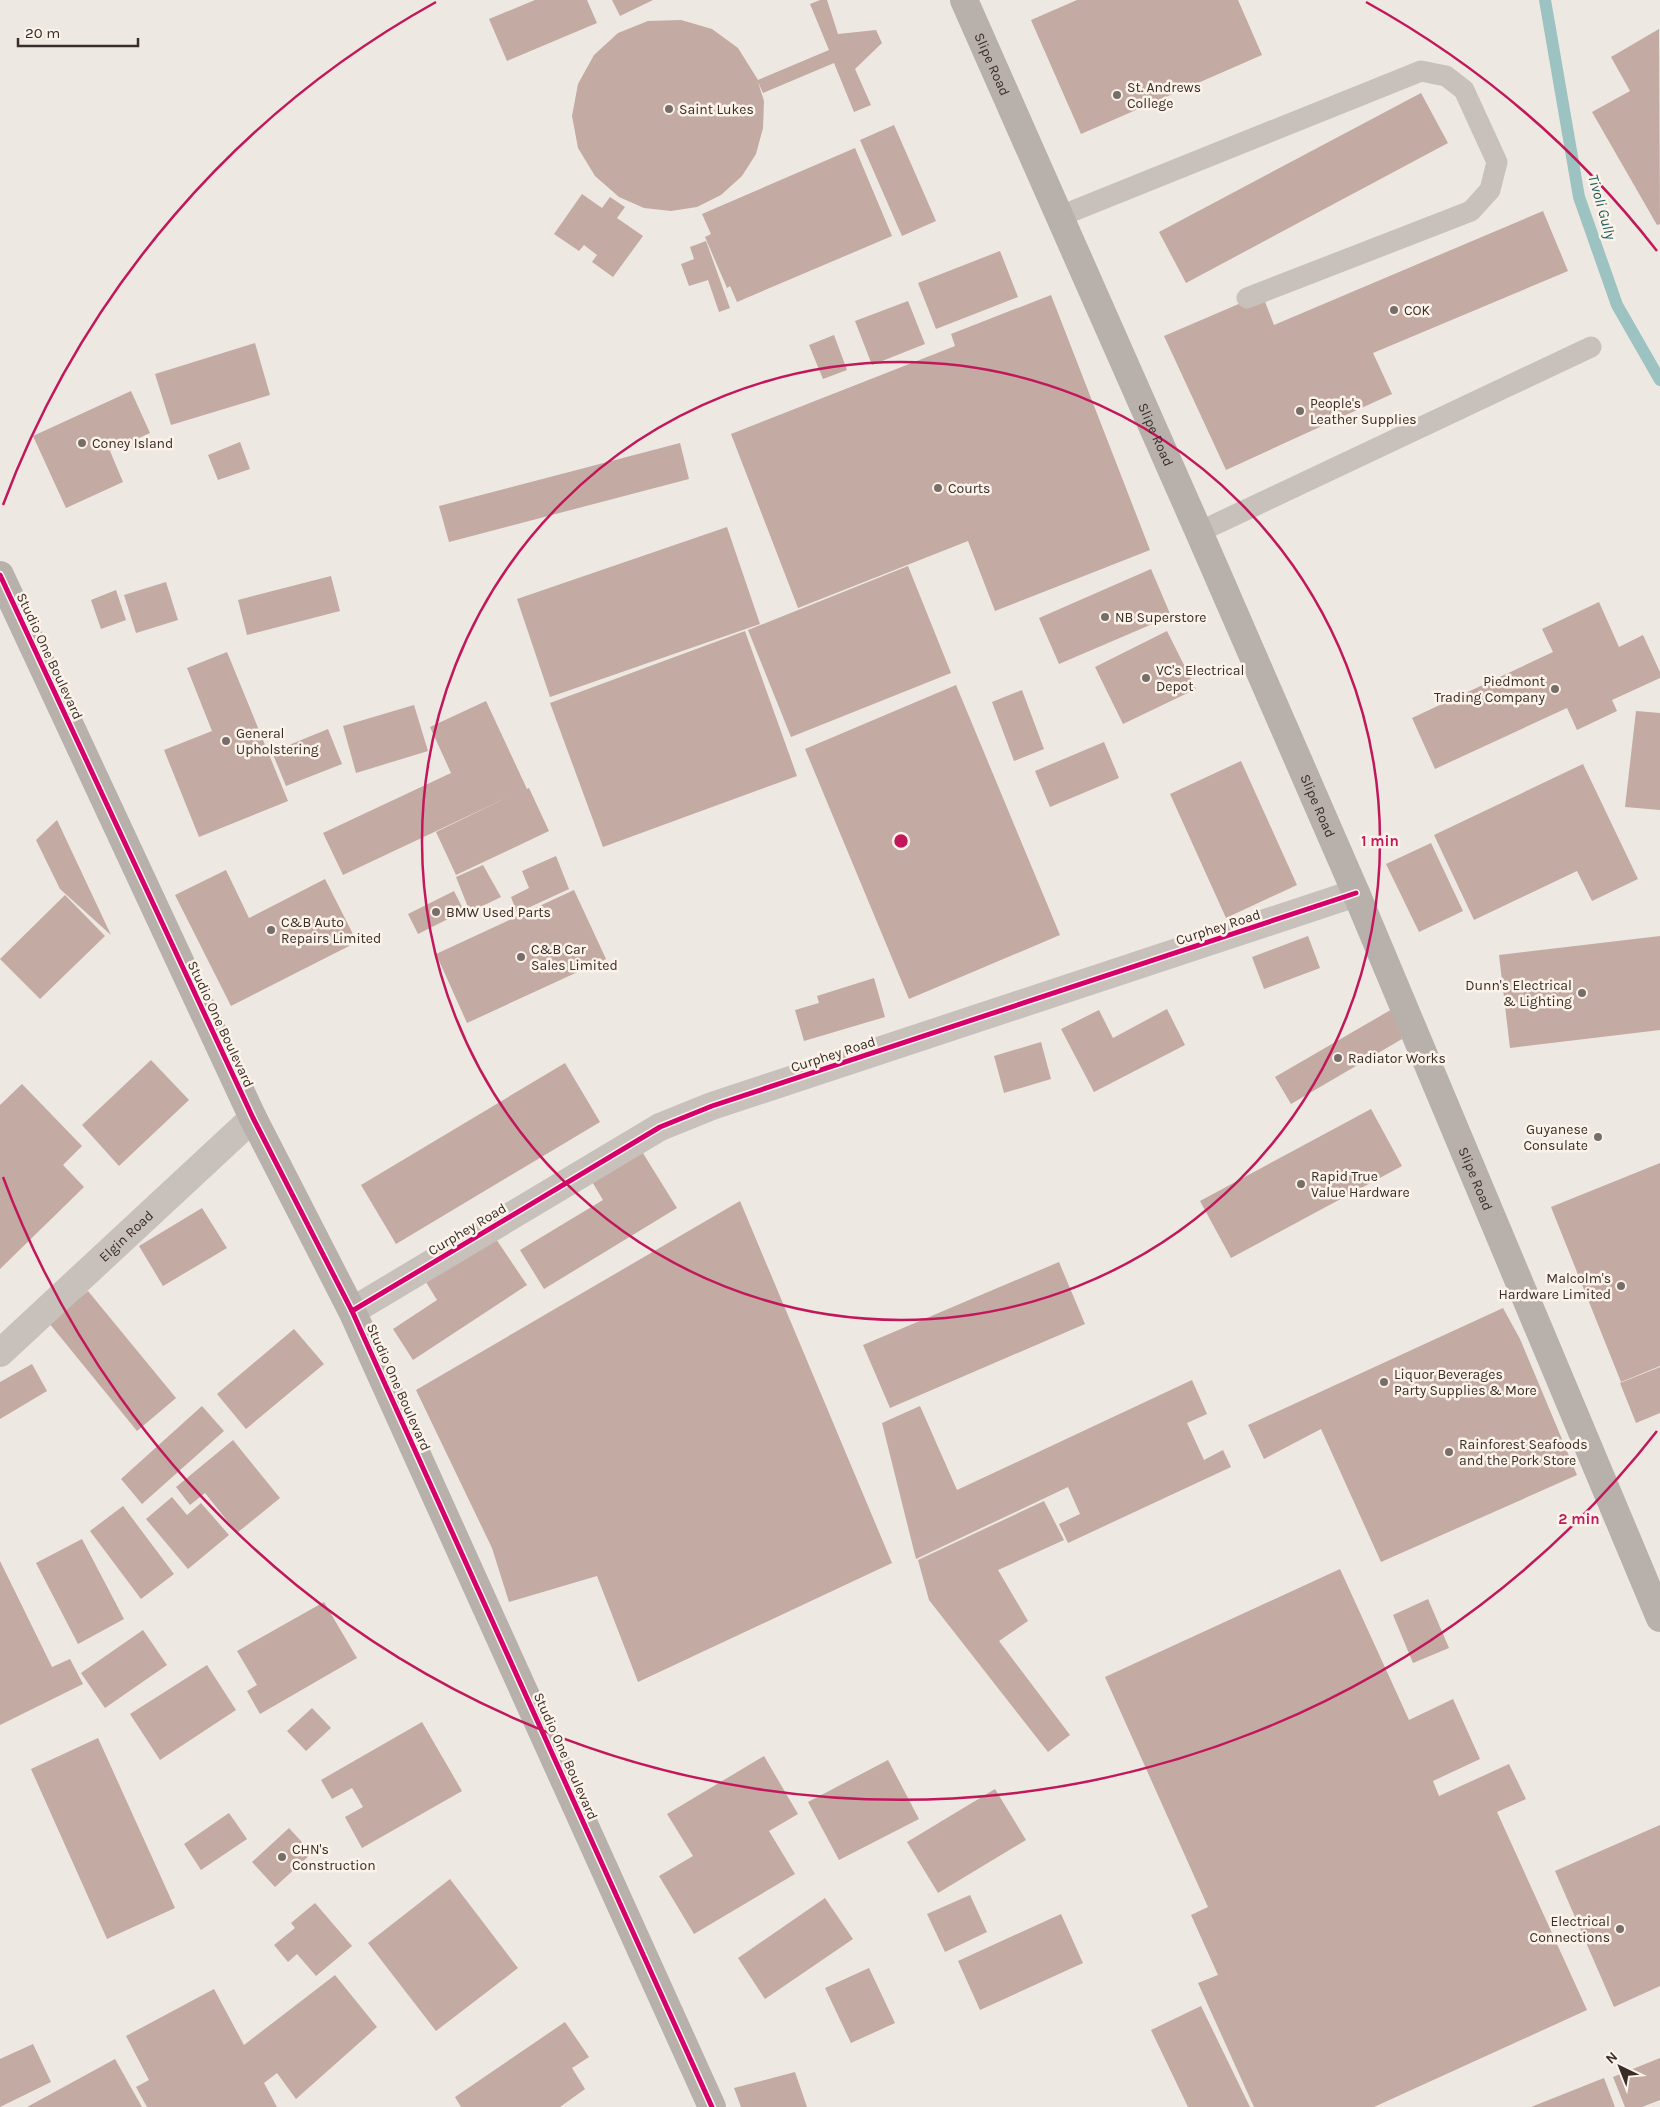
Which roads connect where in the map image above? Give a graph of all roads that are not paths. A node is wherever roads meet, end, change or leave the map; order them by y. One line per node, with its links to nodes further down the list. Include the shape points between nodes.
1 (964, 0): 2 (main road, Slipe Road)
2 (1058, 217): 3 (lane, via 1421,72 1446,76 1464,90 1497,162 1490,190 1471,211); 5 (main road, Slipe Road)
3 (1247, 298)
4 (1591, 348): 5 (lane)
5 (1199, 532): 7 (main road, Slipe Road)
6 (0, 575): 8 (main road, Studio One Boulevard)
7 (1356, 893): 9 (street, Curphey Road, via 660,1126); 11 (main road, Slipe Road)
8 (253, 1118): 9 (main road, Studio One Boulevard); 10 (street, Elgin Road)
9 (352, 1311): 12 (main road, Studio One Boulevard)
10 (0, 1353)
11 (1660, 1618)
12 (712, 2107)

